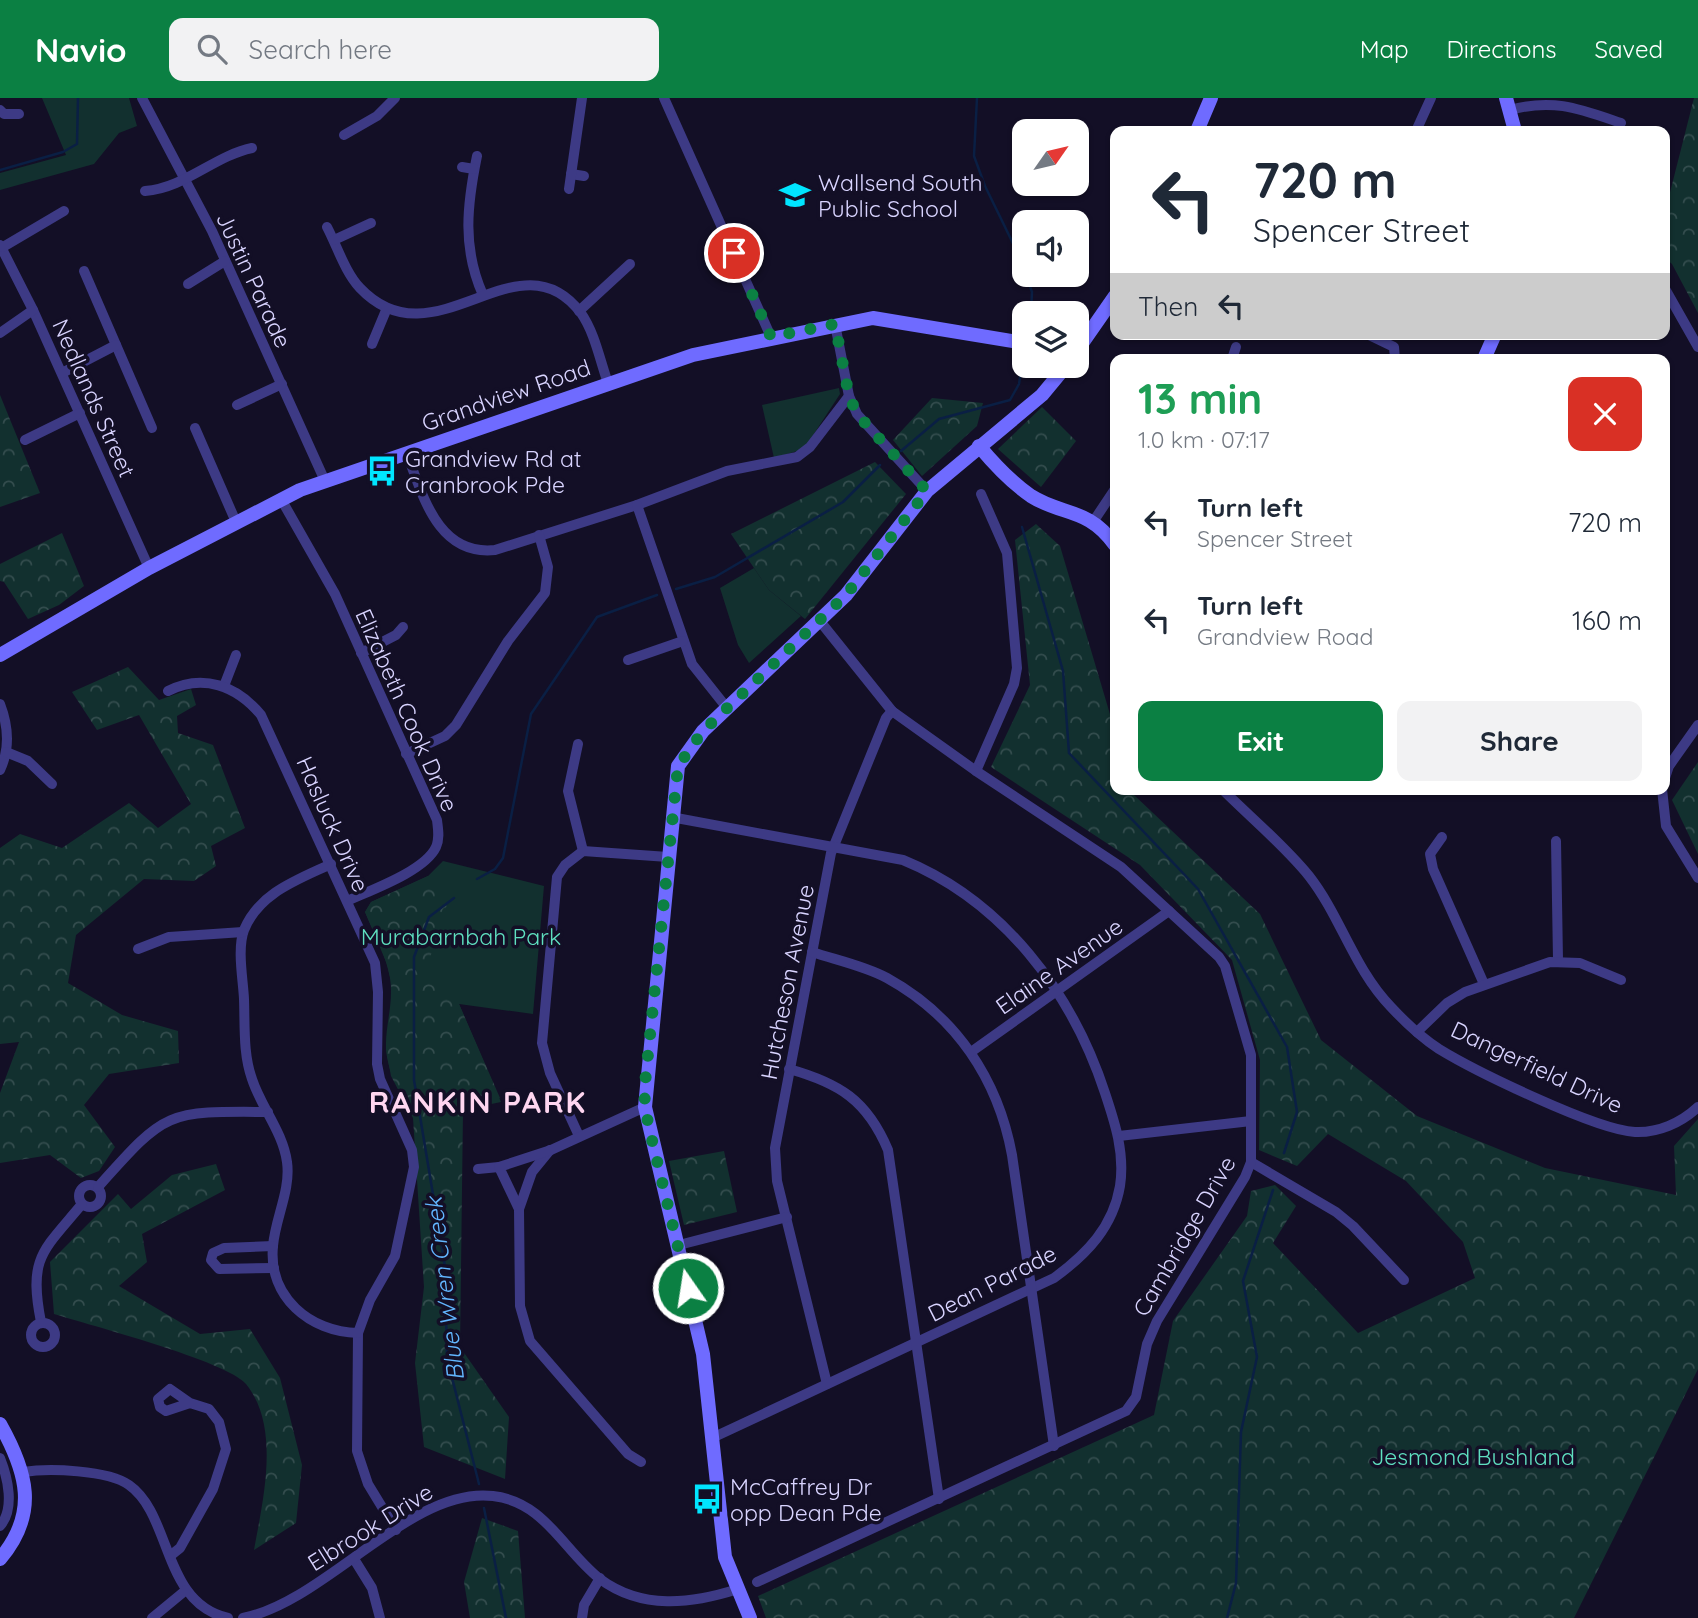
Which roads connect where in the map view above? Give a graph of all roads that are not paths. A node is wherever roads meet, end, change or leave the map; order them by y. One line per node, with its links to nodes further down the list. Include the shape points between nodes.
1 (142, 98): 21 (street, Justin Parade)
2 (396, 98): 14 (street, via 377,116)
3 (582, 98): 19 (street)
4 (664, 98): 42 (street)
5 (1211, 98): 11 (main road)
6 (1431, 98): 12 (street)
7 (1508, 104): 10 (street, via 1569,105); 13 (main road)
8 (1, 113): 9 (street)
9 (19, 114)
10 (1621, 122)
11 (1199, 126)
12 (1418, 126)
13 (1514, 126)
14 (344, 135)
15 (252, 148): 21 (street, via 231,152)
16 (477, 156): 18 (street)
17 (462, 167): 18 (street)
18 (474, 169): 33 (street, via 468,242)
19 (571, 174): 20 (street); 22 (street)
20 (584, 176)
21 (183, 180): 23 (street); 29 (street, Justin Parade)
22 (569, 189)
23 (145, 191)
24 (64, 211): 28 (street)
25 (371, 223): 27 (street)
26 (327, 227): 27 (street)
27 (334, 240): 36 (street, via 353,280)
28 (1, 246): 37 (street, Nedlands Street)
29 (225, 261): 32 (street); 54 (street, Justin Parade)
30 (629, 264): 38 (street)
31 (84, 271): 46 (street)
32 (188, 284)
33 (483, 295): 36 (street, via 430,314); 38 (street, via 509,286 537,286)
34 (1670, 297): 47 (street)
35 (1110, 303): 41 (main road)
36 (387, 308): 45 (street)
37 (33, 310): 40 (street); 51 (street, Nedlands Street)
38 (579, 311): 53 (street)
39 (835, 324): 42 (main road, Grandview Road); 44 (main road, Grandview Road, via 873,318); 55 (street)
40 (0, 333)
41 (1089, 333)
42 (771, 337): 53 (main road, Grandview Road, via 693,355)
43 (1379, 340): 50 (street, via 1394,347)
44 (1012, 342)
45 (372, 344)
46 (116, 345): 51 (street); 58 (street)
47 (1698, 346)
48 (1236, 347): 49 (street)
49 (1234, 354)
50 (1395, 354)
51 (62, 373): 57 (street, Nedlands Street)
52 (1056, 378): 61 (main road)
53 (608, 383): 62 (main road, Grandview Road)
54 (282, 384): 56 (street); 63 (street, Justin Parade)
55 (849, 396): 64 (street, via 869,430); 68 (street, via 797,457 727,471)
56 (237, 405)
57 (80, 414): 60 (street); 73 (street, Nedlands Street)
58 (152, 428)
59 (195, 428): 69 (street)
60 (25, 440)
61 (979, 446): 64 (main road); 70 (main road, via 1032,497)
62 (407, 454): 63 (main road, Grandview Road); 71 (street, via 429,514 453,538 481,551)
63 (325, 481): 67 (main road, Grandview Road)
64 (927, 491): 74 (main road, via 846,595)
65 (981, 494): 92 (street, via 1007,553 1017,668)
66 (1110, 496): 70 (street)
67 (281, 499): 69 (main road, Grandview Road); 78 (street, Elizabeth Cook Drive, via 335,594)
68 (637, 505): 71 (street); 76 (street)
69 (236, 522): 73 (main road, Grandview Road)
70 (1093, 522): 72 (main road)
71 (539, 535): 89 (street, via 548,567 545,593 508,641 456,725 445,737)
72 (1110, 540)
73 (149, 568): 77 (main road, Grandview Road)
74 (819, 620): 84 (main road); 85 (street)
75 (403, 627): 78 (street)
76 (683, 641): 80 (street); 84 (street, via 695,670)
77 (1, 651)
78 (361, 653): 89 (street, Elizabeth Cook Drive)
79 (236, 655): 81 (street)
80 (628, 660)
81 (224, 686): 82 (street, via 195,682); 102 (street, Hasluck Drive, via 239,693 261,715)
82 (168, 691)
83 (0, 704): 88 (street)
84 (727, 708): 96 (main road, via 685,752 678,766)
85 (892, 711): 92 (street, Cambridge Drive); 99 (street, Hutcheson Avenue)
86 (1698, 725): 90 (street)
87 (578, 744): 100 (street, via 568,791)
88 (6, 752): 91 (street); 93 (street, via 28,761)
89 (406, 754): 104 (street, Elizabeth Cook Drive, via 437,820 436,847 413,869)
90 (1670, 766)
91 (0, 770)
92 (976, 772): 105 (street, Cambridge Drive, via 1121,867)
93 (52, 784)
94 (1228, 795): 113 (street, Dangerfield Drive, via 1309,876 1375,989)
95 (1663, 795): 103 (street, via 1666,826)
96 (671, 817): 99 (street, Dean Parade); 101 (main road)
97 (1442, 837): 111 (street, via 1430,854 1433,869)
98 (1556, 841): 109 (street)
99 (834, 846): 108 (street, Hutcheson Avenue); 112 (street, Dean Parade, via 903,860 960,891 1029,953)
100 (583, 851): 101 (street); 120 (street, via 565,865 554,891 542,1043 550,1073)
101 (668, 857): 116 (main road)
102 (331, 864): 104 (street, Hasluck Drive); 106 (street, via 275,891)
103 (1698, 878)
104 (347, 901): 136 (street, Hasluck Drive, via 377,973 380,1079 412,1150 414,1167 395,1256)
105 (1169, 911): 112 (street, Elaine Avenue); 119 (street, Cambridge Drive, via 1225,966 1251,1055)
106 (243, 932): 107 (street, via 169,937); 118 (street, via 246,1054)
107 (138, 949)
108 (812, 952): 114 (street, via 885,977 903,988 935,1011); 115 (street, Hutcheson Avenue)
109 (1558, 960): 110 (street, via 1603,970); 111 (street)
110 (1621, 980)
111 (1484, 984): 113 (street, via 1447,1003)
112 (1058, 991): 114 (street, Elaine Avenue); 121 (street, Dean Parade, via 1082,1032)
113 (1417, 1031): 117 (street, Dangerfield Drive, via 1461,1060 1614,1129 1642,1132 1662,1128)
114 (971, 1052): 134 (street, via 1004,1118)
115 (789, 1069): 129 (street, Hutcheson Avenue, via 775,1164); 137 (street, via 825,1079 847,1093 869,1115 882,1137 892,1165)
116 (645, 1107): 120 (street); 130 (main road)
117 (1698, 1107)
118 (268, 1112): 126 (street, via 194,1112 160,1123); 131 (street, via 287,1164)
119 (1251, 1121): 121 (street); 123 (street, Cambridge Drive)
120 (579, 1136): 122 (street)
121 (1119, 1136): 134 (street, Dean Parade, via 1120,1187 1104,1229 1079,1260)
122 (551, 1150): 124 (street); 128 (street, via 533,1172)
123 (1251, 1162): 133 (street, via 1336,1212); 142 (street, Cambridge Drive, via 1151,1333 1132,1406)
124 (499, 1167): 125 (street); 128 (street)
125 (478, 1169)
126 (98, 1187): 127 (street, via 83,1187); 127 (street, via 99,1204)
127 (82, 1204): 135 (street, via 38,1261 35,1279)
128 (519, 1209): 144 (street, via 520,1306 530,1341 628,1454)
129 (787, 1217): 130 (street); 138 (street, Hutcheson Avenue)
130 (679, 1245): 141 (main road, via 703,1354)
131 (273, 1246): 132 (street); 132 (street, via 224,1248 213,1253 211,1260 219,1269)
132 (274, 1268): 136 (street, via 282,1293 296,1311 315,1323)
133 (1404, 1280)
134 (1030, 1290): 137 (street, Dean Parade); 142 (street)
135 (41, 1322)
136 (358, 1333): 148 (street, Hasluck Drive, via 358,1451 368,1484)
137 (916, 1343): 138 (street, Dean Parade); 146 (street)
138 (827, 1384): 141 (street, Dean Parade)
139 (190, 1402): 149 (street, via 215,1415 226,1449 213,1489 180,1548)
140 (0, 1424): 145 (main road)
141 (712, 1438): 154 (main road, via 720,1530)
142 (1054, 1446): 146 (street, Cambridge Drive)
143 (0, 1458): 147 (street, via 9,1502 6,1520)
144 (641, 1462)
145 (23, 1472): 149 (street, via 102,1474 130,1485); 150 (main road, via 23,1516 15,1539)
146 (939, 1499): 153 (street, Cambridge Drive)
147 (0, 1526)
148 (396, 1530): 151 (street, Elbrook Drive); 152 (street, Elbrook Drive, via 457,1497 503,1497 540,1516)
149 (170, 1556): 155 (street)
150 (0, 1559)
151 (354, 1559): 158 (street, Elbrook Drive, via 283,1602); 159 (street, via 372,1588)
152 (600, 1578): 154 (street, Elbrook Drive, via 638,1597 675,1603); 160 (street, via 584,1605)
153 (757, 1582)
154 (738, 1589): 161 (main road)
155 (186, 1590): 156 (street); 157 (street, via 202,1608)
156 (152, 1618)
157 (228, 1618)
158 (243, 1618)
159 (380, 1618)
160 (582, 1618)
161 (750, 1618)

